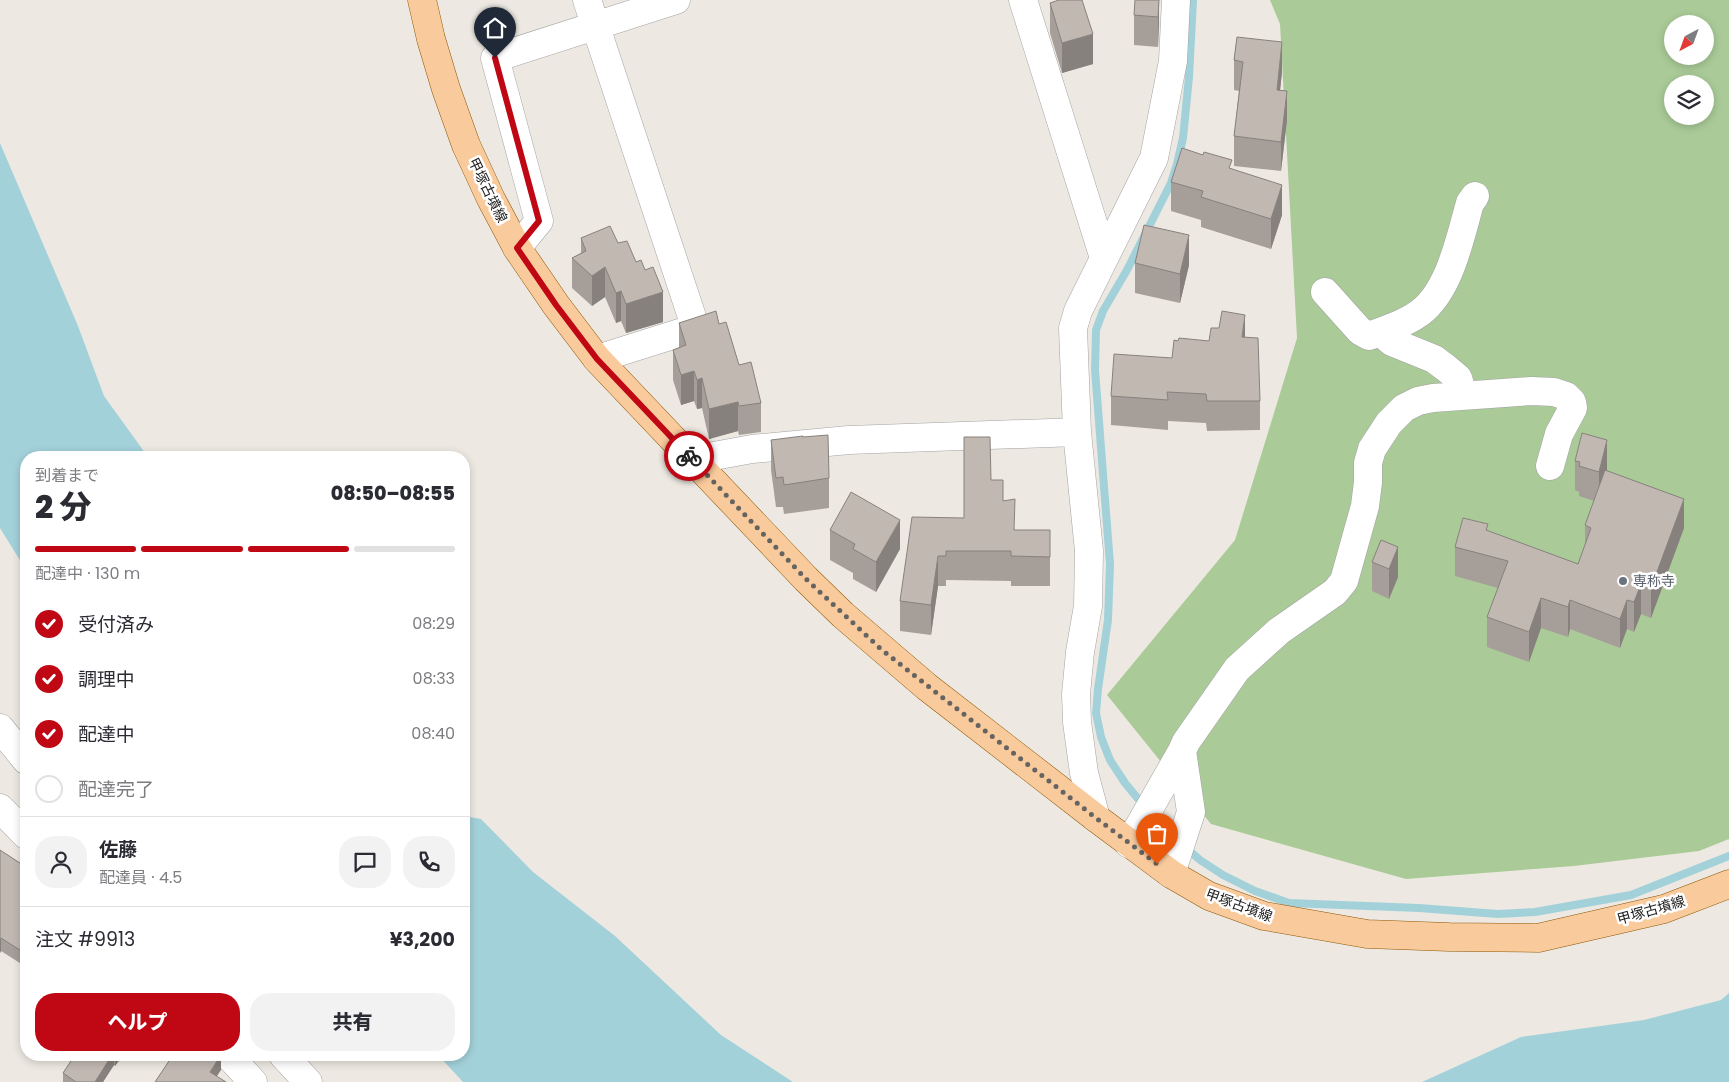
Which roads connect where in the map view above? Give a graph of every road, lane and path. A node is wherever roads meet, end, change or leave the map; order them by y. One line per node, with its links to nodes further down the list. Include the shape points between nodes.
1 (422, 0): 7 (main road, 甲塚古墳線, via 430,39 466,146)
2 (676, 0): 5 (street)
3 (1023, 0): 8 (street)
4 (1176, 0): 8 (street, via 1173,61 1154,158)
5 (592, 12): 7 (street, via 495,58 539,221); 11 (street, via 694,323 689,330)
6 (1475, 196): 10 (street, via 1470,203 1450,271 1429,305 1416,316)
7 (517, 248): 11 (main road, 甲塚古墳線)
8 (1104, 258): 13 (street, via 1073,328)
9 (1326, 292): 10 (street, via 1360,331 1369,336)
10 (1380, 332): 12 (street, via 1392,342 1434,359 1446,368 1458,378)
11 (597, 359): 14 (main road, 甲塚古墳線)
12 (1463, 395): 15 (street, via 1531,391 1566,396 1573,408 1559,434); 18 (street, via 1418,402 1404,408 1389,423 1370,456 1365,506 1344,581 1335,592 1279,631 1237,669 1191,732)
13 (1077, 432): 14 (street, via 850,440 752,449); 20 (street, via 1089,551 1088,606 1076,694 1077,722 1084,773)
14 (692, 460): 20 (main road, 甲塚古墳線, via 806,579 869,639)
15 (1550, 466)
16 (0, 728): 17 (street)
17 (20, 753)
18 (1177, 762): 22 (street); 23 (street, via 1191,812)
19 (0, 808): 21 (street)
20 (1096, 818): 22 (main road, 甲塚古墳線)
21 (20, 829)
22 (1134, 836): 23 (main road, 甲塚古墳線)
23 (1174, 863): 24 (main road, 甲塚古墳線, via 1209,896 1264,916 1367,934 1538,938 1664,909)
24 (1729, 884)
25 (234, 1061): 27 (street)
26 (289, 1061): 28 (street)
27 (253, 1082)
28 (308, 1082)

